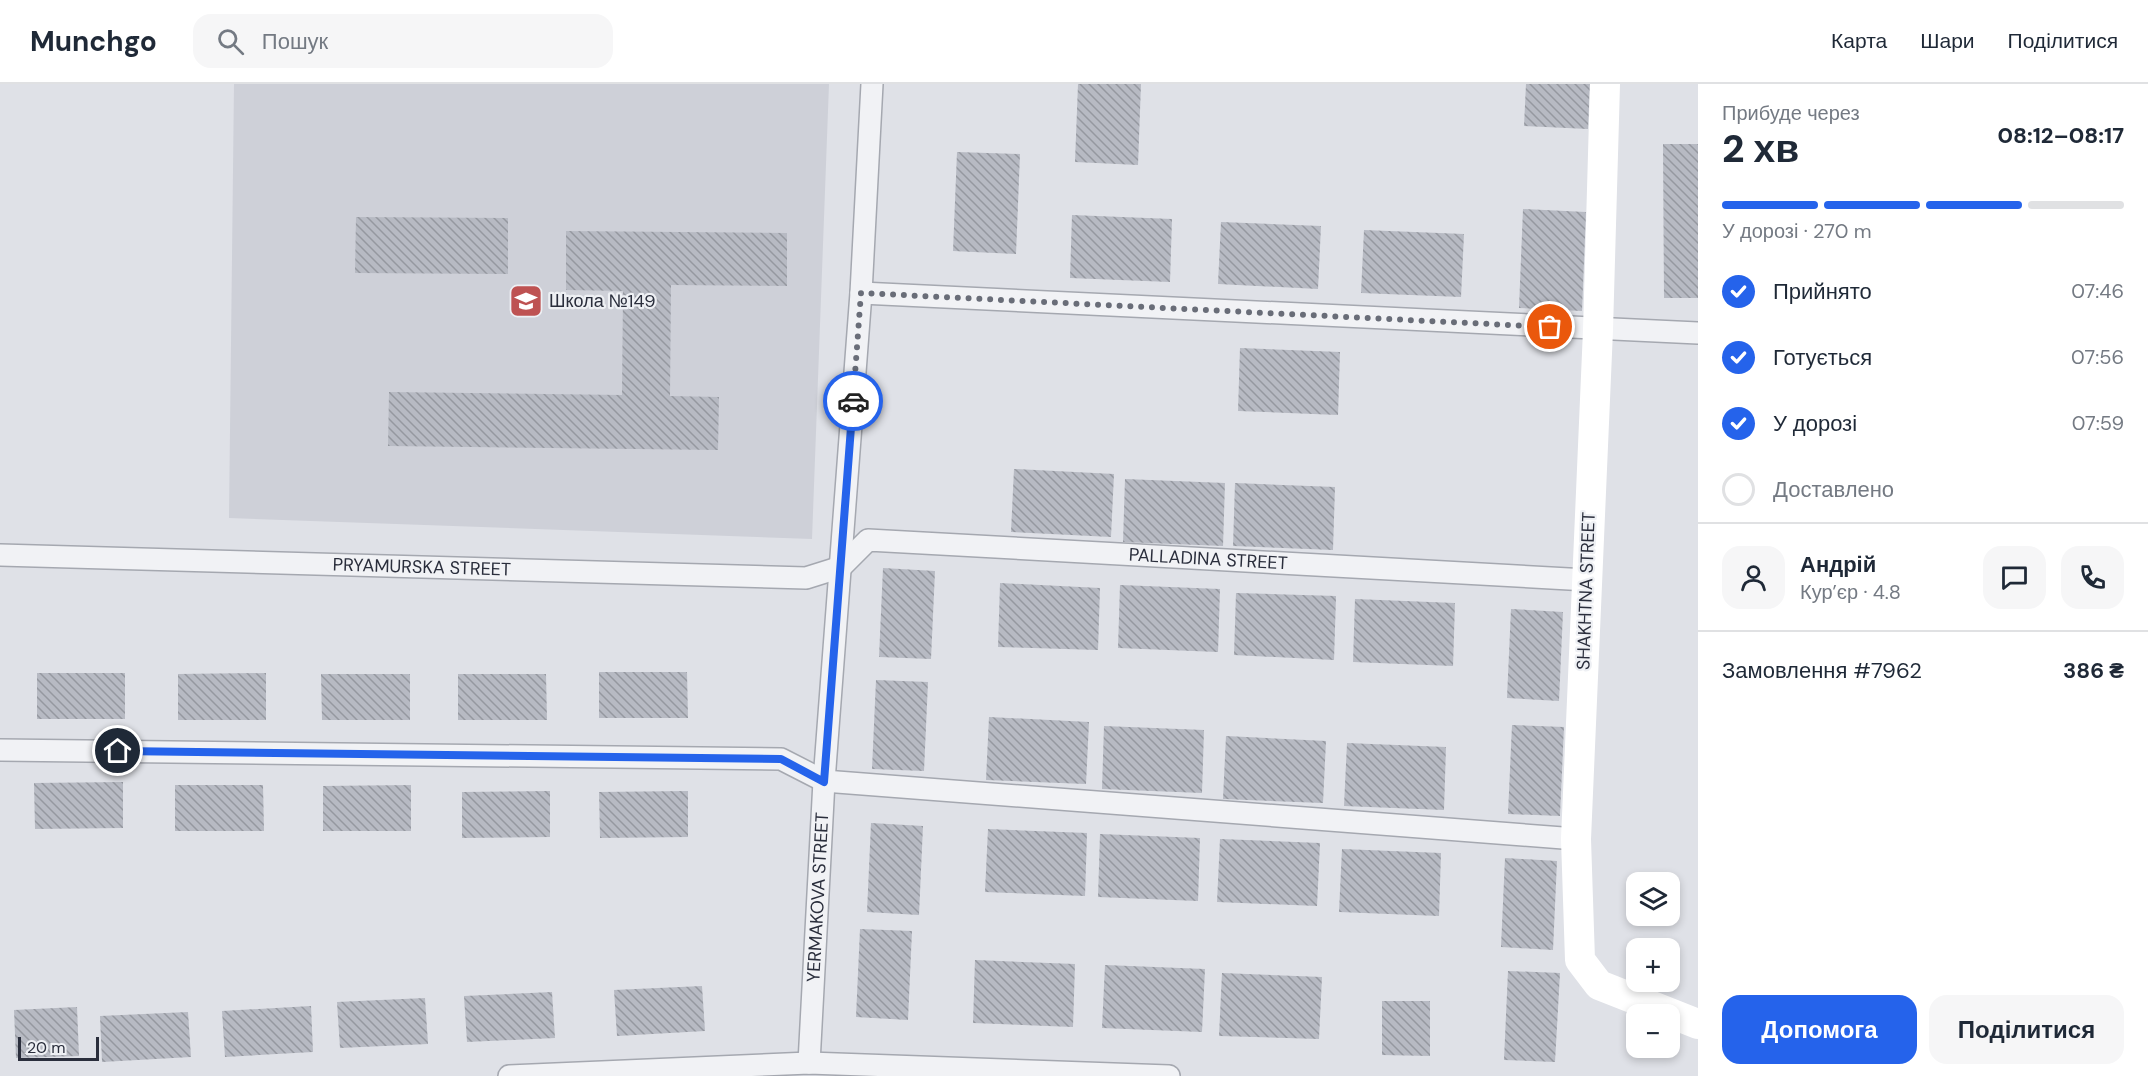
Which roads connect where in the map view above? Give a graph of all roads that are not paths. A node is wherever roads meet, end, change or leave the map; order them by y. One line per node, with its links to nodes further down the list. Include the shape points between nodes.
1 (872, 84): 3 (street, YERMAKOVA STREET)
2 (1605, 84): 4 (main road, SHAKHTNA STREET)
3 (861, 293): 4 (street); 7 (street, YERMAKOVA STREET)
4 (1598, 330): 5 (street); 8 (main road, SHAKHTNA STREET)
5 (1698, 333)
6 (0, 555): 7 (street, PRYAMURSKA STREET, via 806,578)
7 (841, 567): 8 (street, PALLADINA STREET, via 868,540); 10 (street, YERMAKOVA STREET)
8 (1587, 580): 11 (main road, SHAKHTNA STREET)
9 (0, 750): 10 (street, via 781,759)
10 (824, 782): 11 (street); 13 (street, YERMAKOVA STREET)
11 (1576, 838): 12 (main road, SHAKHTNA STREET, via 1580,960 1599,985)
12 (1698, 1024)
13 (809, 1063): 14 (street); 15 (street)
14 (509, 1076)
15 (1169, 1076)

